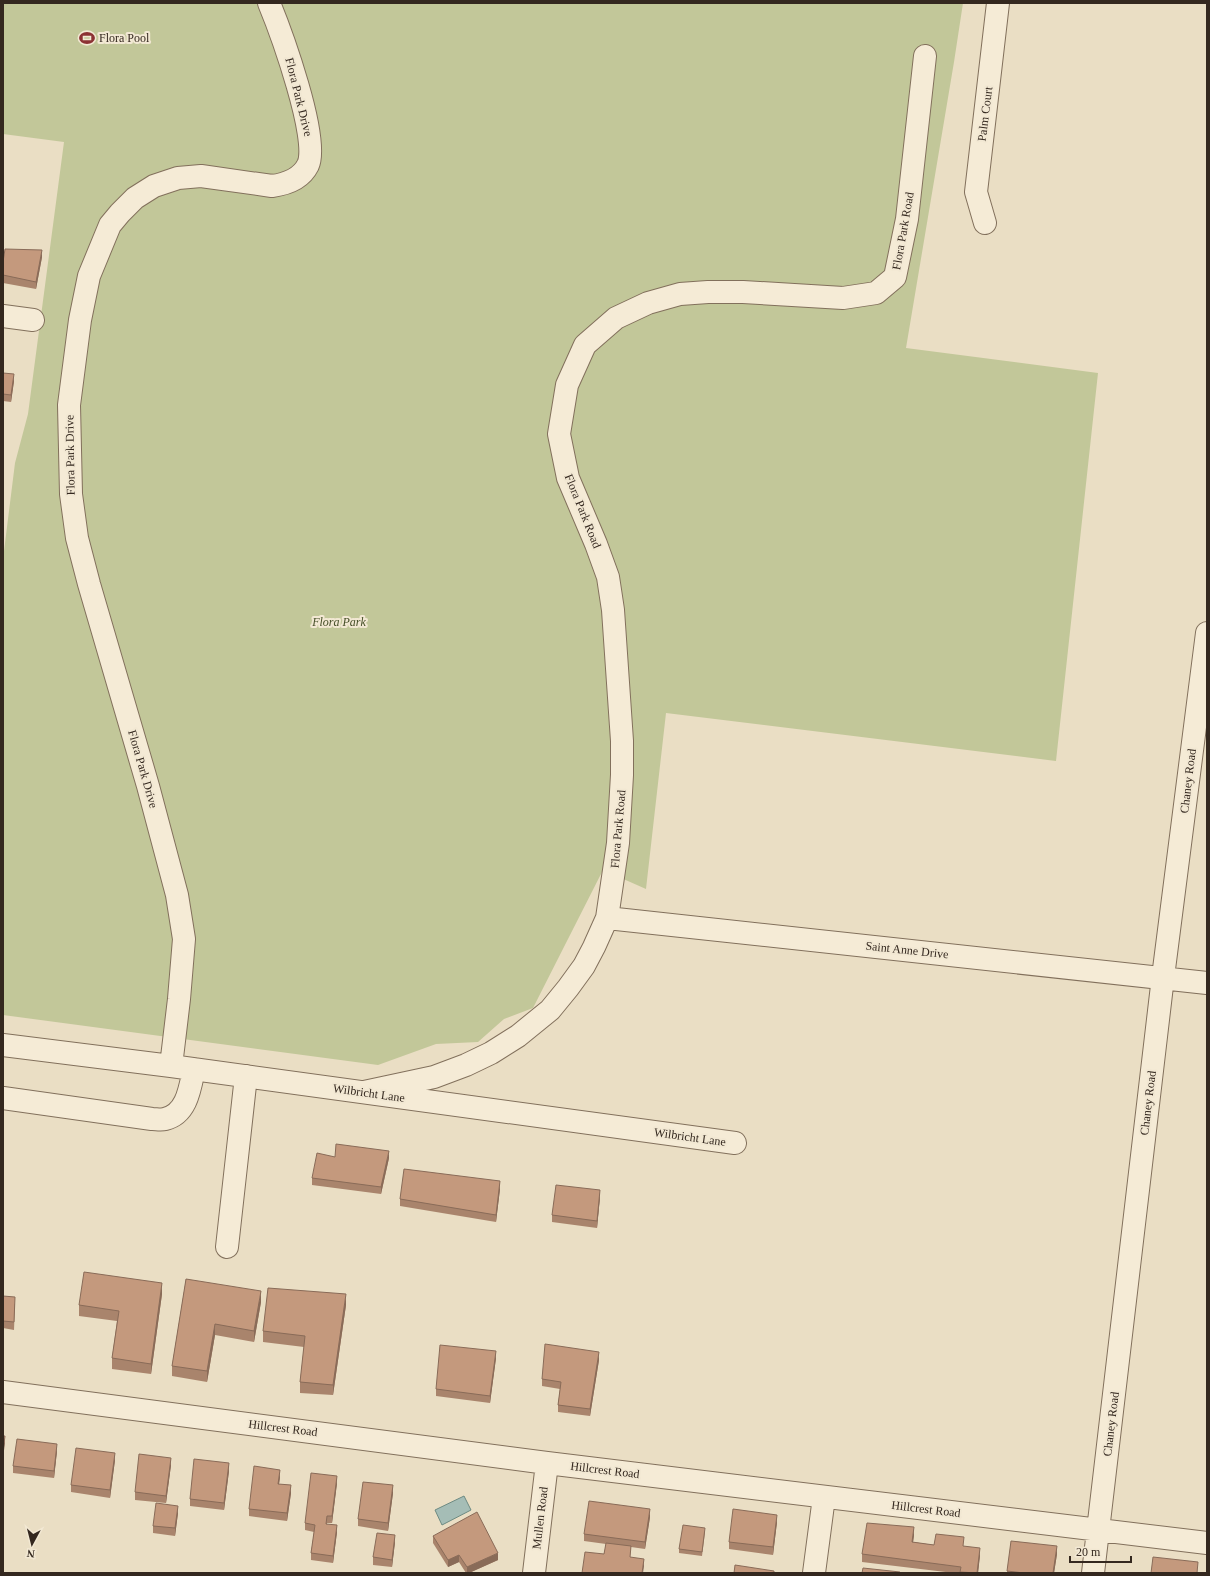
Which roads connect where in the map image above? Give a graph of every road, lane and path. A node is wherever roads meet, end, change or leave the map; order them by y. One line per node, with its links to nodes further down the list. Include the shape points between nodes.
1 (269, 3): 12 (street, Flora Park Drive, via 282,33 308,129 311,155 308,165 294,180 272,186 201,176 178,178 154,186 135,198 120,213 110,225 89,276 79,327 69,405 70,494 77,538 148,786 177,895 184,939)
2 (998, 3): 4 (street, Palm Court, via 976,192)
3 (926, 56): 8 (street, Flora Park Road, via 907,219 895,277 876,293 843,298 708,292 680,294 648,303 616,318 585,345 567,386 559,434 568,478 608,577 618,663 622,740 621,809)
4 (986, 223)
5 (3, 316): 6 (street)
6 (33, 320)
7 (1207, 633): 9 (street, Chaney Road)
8 (607, 918): 9 (street, Saint Anne Drive); 15 (street, Flora Park Road, via 584,966 568,988 550,1010 518,1036 466,1065 440,1074)
9 (1163, 978): 10 (street, Saint Anne Drive); 22 (street, Chaney Road)
10 (1207, 983)
11 (3, 1045): 12 (street, Wilbricht Lane)
12 (171, 1066): 13 (street, Wilbricht Lane)
13 (194, 1069): 14 (street, Wilbricht Lane); 16 (street, via 186,1102 177,1113 165,1119)
14 (246, 1076): 15 (street, Wilbricht Lane); 18 (street)
15 (364, 1092): 17 (street, Wilbricht Lane)
16 (3, 1098)
17 (735, 1143)
18 (227, 1247)
19 (3, 1392): 20 (street, Hillcrest Road)
20 (547, 1463): 21 (street, Hillcrest Road); 24 (street, Mullen Road)
21 (824, 1497): 22 (street, Hillcrest Road); 25 (street)
22 (1098, 1530): 23 (street, Hillcrest Road); 26 (street, Chaney Road)
23 (1207, 1543)
24 (534, 1573)
25 (814, 1573)
26 (1093, 1573)

